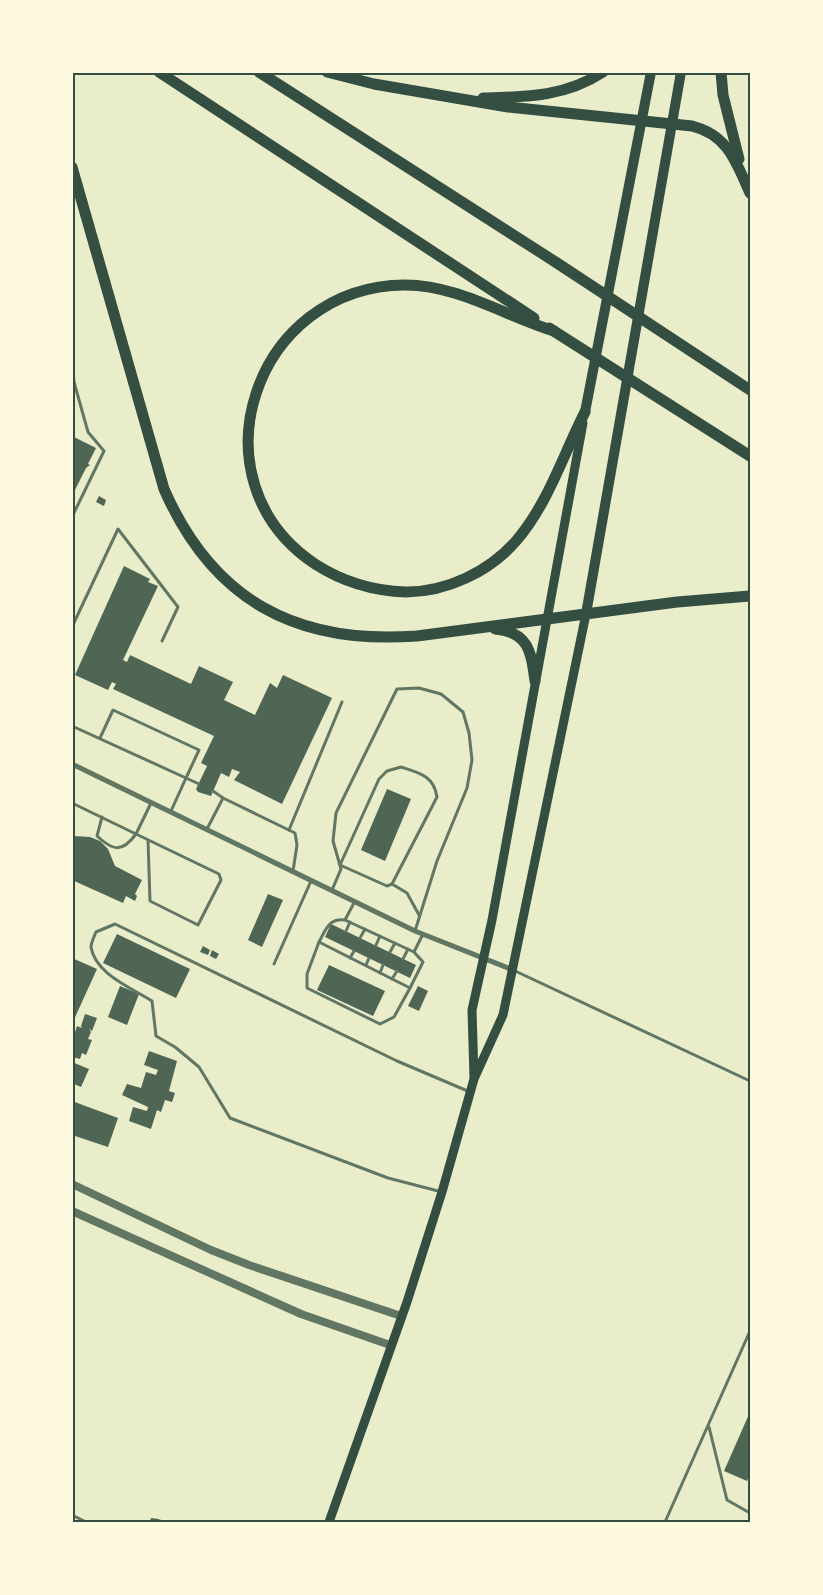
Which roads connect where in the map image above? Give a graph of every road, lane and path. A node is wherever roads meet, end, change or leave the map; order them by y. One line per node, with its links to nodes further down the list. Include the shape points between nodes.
1 (159, 72): 14 (highway)
2 (259, 72): 16 (highway)
3 (326, 72): 8 (highway, via 374,84)
4 (603, 72): 8 (highway, via 555,94)
5 (651, 72): 9 (highway)
6 (681, 72): 10 (highway)
7 (721, 72): 12 (highway)
8 (459, 98): 9 (highway, via 508,107)
9 (642, 122): 10 (highway); 17 (highway)
10 (672, 125): 12 (highway, via 707,130 718,137); 21 (highway)
11 (72, 167): 24 (highway, via 164,489 177,519 201,554 236,589 293,623 379,639)
12 (742, 176): 13 (highway)
13 (750, 193)
14 (554, 331): 17 (highway, via 469,298 407,285 355,292 332,301 314,312 278,347 256,391 249,440 251,467 258,493 277,528 291,545 343,580 391,592 439,588 492,563 515,542 550,488); 18 (highway)
15 (72, 359): 19 (lane, via 74,382 88,432 104,451)
16 (750, 390)
17 (585, 412): 22 (main road)
18 (750, 456)
19 (72, 517)
20 (750, 596): 21 (highway)
21 (586, 614): 22 (highway); 74 (main road)
22 (546, 618): 24 (highway); 26 (main road)
23 (72, 626): 25 (lane, via 118,529 178,608)
24 (481, 628): 26 (highway, via 514,633 526,643)
25 (162, 640)
26 (535, 681): 70 (main road)
27 (342, 702): 40 (lane)
28 (72, 726): 29 (lane)
29 (100, 738): 31 (lane); 31 (lane, via 113,710 199,750)
30 (72, 764): 36 (street)
31 (186, 778): 32 (lane); 37 (lane)
32 (199, 784)
33 (213, 791): 34 (lane)
34 (223, 798): 39 (lane); 40 (lane)
35 (72, 803): 38 (lane)
36 (152, 803): 37 (street); 41 (lane)
37 (171, 811): 39 (street)
38 (102, 817): 41 (lane); 41 (lane, via 97,836 112,848 128,844)
39 (207, 829): 44 (street)
40 (289, 830): 44 (lane, via 295,833 297,845)
41 (136, 834): 42 (lane)
42 (148, 840): 42 (lane, via 219,874 221,880 198,925 152,904 149,898)
43 (340, 865): 46 (lane, via 387,886); 46 (lane, via 379,779 401,767 424,774 436,789 438,798); 47 (lane); 49 (lane, via 333,841 336,813 397,689 419,688 441,694 463,712 472,760 467,788 436,862)
44 (293, 872): 45 (street)
45 (311, 880): 47 (street); 71 (lane)
46 (392, 884): 49 (lane, via 407,893)
47 (332, 891): 48 (street)
48 (355, 902): 50 (lane); 54 (street)
49 (420, 915): 54 (lane)
50 (345, 920): 51 (lane); 58 (lane, via 336,919 328,924)
51 (350, 922): 52 (lane); 53 (lane)
52 (365, 929): 56 (lane); 57 (lane)
53 (346, 931)
54 (415, 931): 55 (street)
55 (423, 934): 66 (lane); 70 (street)
56 (380, 936): 59 (lane); 61 (lane)
57 (360, 938)
58 (319, 942): 63 (lane); 78 (lane, via 307,974 307,988 380,1024 394,1017)
59 (395, 943): 62 (lane); 65 (lane)
60 (339, 944): 63 (lane)
61 (376, 945)
62 (408, 949): 66 (lane); 69 (lane)
63 (336, 950): 67 (lane)
64 (354, 951): 67 (lane)
65 (390, 952)
66 (414, 952): 78 (lane, via 423,962)
67 (350, 958): 73 (lane)
68 (369, 958): 73 (lane)
69 (403, 959)
70 (483, 960): 74 (street); 79 (main road, via 472,1010)
71 (274, 964)
72 (384, 965): 76 (lane)
73 (366, 966): 76 (lane)
74 (513, 970): 79 (main road, via 503,1015); 80 (lane)
75 (397, 971): 77 (lane)
76 (380, 973): 77 (lane)
77 (392, 979): 78 (lane)
78 (410, 988)
79 (474, 1080): 81 (main road)
80 (750, 1081)
81 (470, 1092): 83 (main road); 83 (lane, via 397,1061 115,924 96,932 91,946 96,963 152,1001 156,1036 175,1046 199,1066 230,1118 388,1178)
82 (72, 1184): 85 (street, via 226,1256)
83 (442, 1192): 85 (main road)
84 (72, 1211): 87 (street, via 301,1314)
85 (401, 1316): 87 (main road)
86 (750, 1331): 88 (lane)
87 (390, 1345): 93 (main road)
88 (709, 1427): 89 (lane, via 727,1500); 94 (lane)
89 (749, 1512): 91 (lane)
90 (72, 1516): 92 (lane)
91 (750, 1518)
92 (86, 1522)
93 (328, 1522)
94 (665, 1522)

